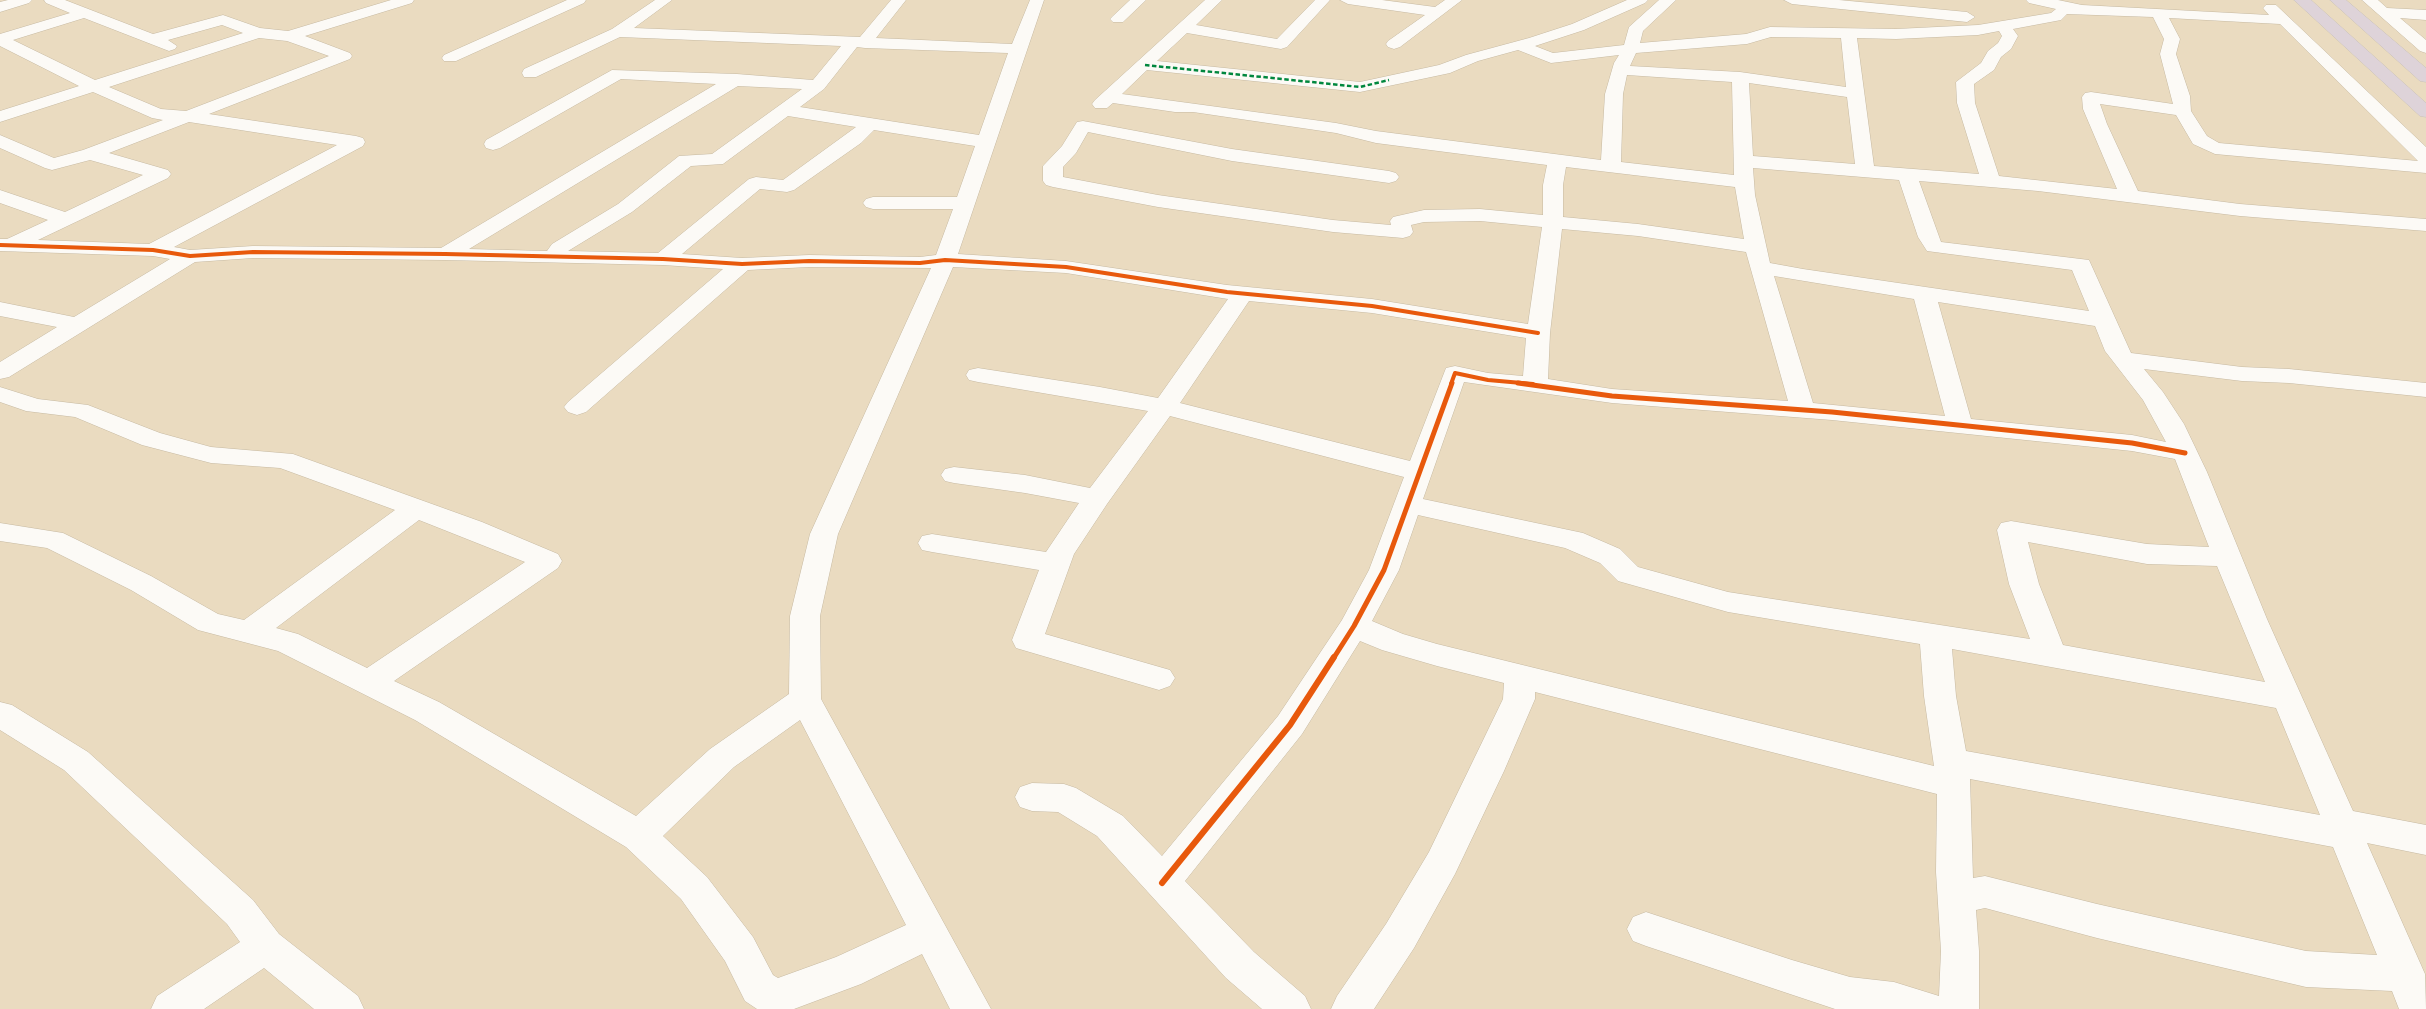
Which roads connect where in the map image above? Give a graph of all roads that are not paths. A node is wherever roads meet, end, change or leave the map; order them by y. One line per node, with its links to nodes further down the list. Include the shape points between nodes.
1 (24, 0): 21 (street)
2 (51, 0): 25 (street)
3 (407, 0): 36 (street)
4 (579, 0): 46 (street)
5 (665, 0): 33 (street)
6 (899, 0): 39 (street)
7 (1032, 0): 44 (street)
8 (1139, 0): 28 (street)
9 (1214, 0): 32 (street)
10 (1323, 0): 32 (street, via 1281,44)
11 (1348, 0): 23 (street)
12 (1455, 0): 23 (street)
13 (1640, 0): 41 (street, via 1578,27)
14 (1668, 0): 42 (street, via 1635,30)
15 (1792, 0): 30 (street)
16 (2034, 0): 22 (street)
17 (2263, 0): 29 (street)
18 (2302, 0): 59 (highway)
19 (2337, 0): 51 (highway)
20 (2369, 0): 24 (street)
21 (0, 7)
22 (2085, 9): 26 (street); 30 (street, via 2063,10 2056,17)
23 (1438, 12): 40 (street)
24 (2382, 12): 27 (street); 43 (street)
25 (86, 13): 37 (street); 38 (street)
26 (2158, 13): 29 (street); 58 (street, via 2172,39 2168,54 2181,96)
27 (2426, 15)
28 (1118, 19)
29 (2284, 20): 69 (street)
30 (2037, 21): 31 (street)
31 (2004, 27): 35 (street, via 1896,34); 77 (street, via 2010,36 2005,46 1994,54 1988,66 1965,82 1966,103)
32 (1183, 28): 47 (street)
33 (618, 32): 39 (street); 49 (street)
34 (258, 33): 36 (street); 38 (street, via 224,20); 45 (street)
35 (1848, 33): 42 (street, via 1770,32 1747,38); 55 (street)
36 (289, 36): 60 (street, via 344,56)
37 (0, 40): 54 (street)
38 (153, 40): 45 (street)
39 (858, 43): 44 (street); 53 (street)
40 (1394, 44)
41 (1519, 45): 42 (street, via 1551,58); 47 (street, via 1444,69 1360,87)
42 (1631, 48): 48 (street)
43 (2426, 48)
44 (1018, 49): 66 (street)
45 (192, 55): 54 (street)
46 (450, 58)
47 (1145, 65): 56 (street)
48 (1620, 70): 50 (street); 72 (street, via 1614,94)
49 (530, 73)
50 (1740, 77): 55 (street); 71 (street)
51 (2426, 77)
52 (737, 79): 53 (street); 67 (street, via 618,74); 88 (street)
53 (818, 84): 57 (street)
54 (95, 87): 60 (street, via 158,114); 61 (street)
55 (1854, 93): 74 (street)
56 (1109, 97): 63 (street); 64 (street, via 1193,107)
57 (785, 110): 62 (street); 91 (street, via 716,160 686,160 625,208 559,248)
58 (2182, 111): 73 (street, via 2200,140 2215,148); 80 (street, via 2091,97 2092,108)
59 (2426, 112)
60 (186, 116): 68 (street); 87 (street, via 356,142)
61 (0, 117)
62 (871, 123): 66 (street); 92 (street, via 854,139 787,186 756,182)
63 (1083, 126): 64 (street); 84 (street, via 1069,149 1053,166 1054,182 1158,201 1333,226 1403,232 1400,221 1424,216 1480,216)
64 (1229, 133): 70 (street, via 1336,128); 76 (street)
65 (0, 141): 68 (street, via 52,164)
66 (986, 142): 82 (street)
67 (493, 144)
68 (90, 154): 83 (street, via 161,174)
69 (2426, 158)
70 (1555, 160): 72 (street); 84 (street)
71 (1743, 161): 74 (street); 78 (street)
72 (1612, 167): 78 (street)
73 (2426, 167)
74 (1865, 170): 75 (street)
75 (1907, 174): 77 (street); 98 (street, via 1934,247 2081,265)
76 (1390, 177)
77 (1991, 181): 80 (street)
78 (1744, 182): 90 (street)
79 (0, 196): 83 (street)
80 (2130, 196): 85 (street, via 2169,203)
81 (873, 203): 82 (street)
82 (965, 203): 93 (street)
83 (66, 219): 86 (street)
84 (1553, 222): 90 (street, via 1711,239); 100 (street)
85 (2426, 225)
86 (4, 246): 87 (street)
87 (153, 250): 89 (street)
88 (445, 254): 89 (street, via 253,252); 91 (street)
89 (190, 256): 99 (street)
90 (1758, 257): 96 (street, via 1803,276); 109 (street)
91 (553, 258): 92 (street)
92 (663, 259): 94 (street)
93 (945, 260): 94 (street, via 920,263 809,261); 95 (street, via 1066,267); 129 (street, via 824,534 805,616)
94 (742, 264): 107 (street)
95 (1242, 294): 100 (street, via 1372,306); 108 (street)
96 (1924, 294): 98 (street); 110 (street)
97 (0, 309): 99 (street)
98 (2104, 320): 101 (street, via 2117,351)
99 (78, 325): 102 (street)
100 (1538, 333): 104 (street)
101 (2124, 359): 105 (street, via 2242,374); 111 (street, via 2154,397)
102 (0, 372)
103 (978, 375): 108 (street)
104 (1535, 384): 109 (street, via 1612,396); 112 (street, via 1488,380 1455,372)
105 (2426, 390)
106 (0, 394): 116 (street, via 35,406 79,410 151,439 211,455 284,460)
107 (577, 407)
108 (1164, 407): 112 (street); 114 (street)
109 (1803, 410): 110 (street)
110 (1961, 427): 111 (street, via 2132,443)
111 (2185, 453): 119 (street)
112 (1419, 472): 115 (street)
113 (954, 475): 114 (street)
114 (1097, 498): 120 (street)
115 (1407, 504): 121 (street, via 1384,570); 123 (street, via 1573,540 1610,556 1628,574 1728,602)
116 (415, 509): 122 (street); 127 (street, via 548,561)
117 (0, 532): 122 (street, via 53,540 141,583 209,622)
118 (932, 543): 120 (street)
119 (2227, 556): 124 (street, via 2147,554 2011,530 2024,584); 128 (street)
120 (1056, 563): 126 (street, via 1026,640)
121 (1354, 626): 125 (street, via 1393,642); 136 (street, via 1290,725)
122 (249, 632): 127 (street, via 287,642)
123 (1935, 636): 124 (street); 131 (street)
124 (2051, 656): 128 (street)
125 (1520, 676): 131 (street); 146 (street, via 1519,699 1442,863 1400,936)
126 (1159, 678)
127 (369, 682): 134 (street, via 427,711)
128 (2288, 698): 133 (street)
129 (805, 699): 134 (street, via 722,758); 139 (street)
130 (0, 714): 140 (street, via 76,761 240,912)
131 (1952, 774): 133 (street); 137 (street)
132 (1032, 797): 136 (street, via 1064,798 1110,826)
133 (2344, 829): 135 (street); 141 (street)
134 (639, 836): 139 (street, via 694,888 739,949 759,988 774,998 847,971)
135 (2426, 840)
136 (1162, 883): 145 (street, via 1240,965)
137 (1956, 897): 141 (street, via 1985,892 2306,969); 148 (street, via 1960,950)
138 (1646, 929): 147 (street, via 1833,990)
139 (930, 932): 144 (street)
140 (265, 946): 142 (street); 143 (street)
141 (2405, 974): 149 (street)
142 (172, 1009)
143 (344, 1009)
144 (971, 1009)
145 (1291, 1009)
146 (1351, 1009)
147 (1925, 1009)
148 (1959, 1009)
149 (2419, 1009)

